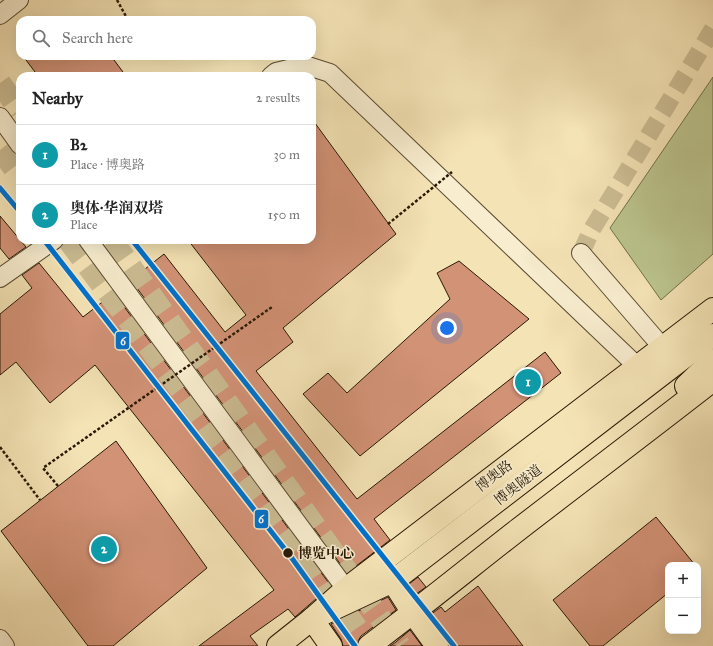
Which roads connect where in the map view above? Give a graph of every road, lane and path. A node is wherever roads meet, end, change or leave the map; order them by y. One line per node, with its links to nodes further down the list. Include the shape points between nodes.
1 (20, 0): 3 (street)
2 (117, 0): 4 (path)
3 (0, 15)
4 (126, 16)
5 (276, 72): 19 (street, via 305,65 330,73)
6 (0, 117): 7 (street)
7 (16, 139)
8 (452, 172): 9 (path, bridge)
9 (388, 224)
10 (48, 244): 13 (street)
11 (91, 244): 27 (street)
12 (581, 253): 17 (street)
13 (0, 278)
14 (272, 308): 23 (path, bridge, via 43,468)
15 (713, 309): 17 (main road, 博奥路)
16 (713, 335): 26 (main road, 博奥隧道)
17 (663, 348): 19 (main road, 博奥路)
18 (713, 360): 22 (main road)
19 (638, 367): 25 (main road, 博奥路)
20 (713, 380): 22 (main road)
21 (0, 447): 24 (path)
22 (619, 453): 28 (main road)
23 (58, 486)
24 (40, 500)
25 (381, 562): 26 (main road); 27 (main road, 博奥路)
26 (393, 581): 28 (main road); 29 (main road, 博奥隧道)
27 (346, 589): 29 (main road, 博奥路)
28 (413, 613): 34 (main road); 35 (main road)
29 (312, 619): 32 (main road, 博奥路); 33 (main road)
30 (0, 639): 31 (street)
31 (5, 646)
32 (278, 646)
33 (331, 646)
34 (369, 646)
35 (437, 646)

